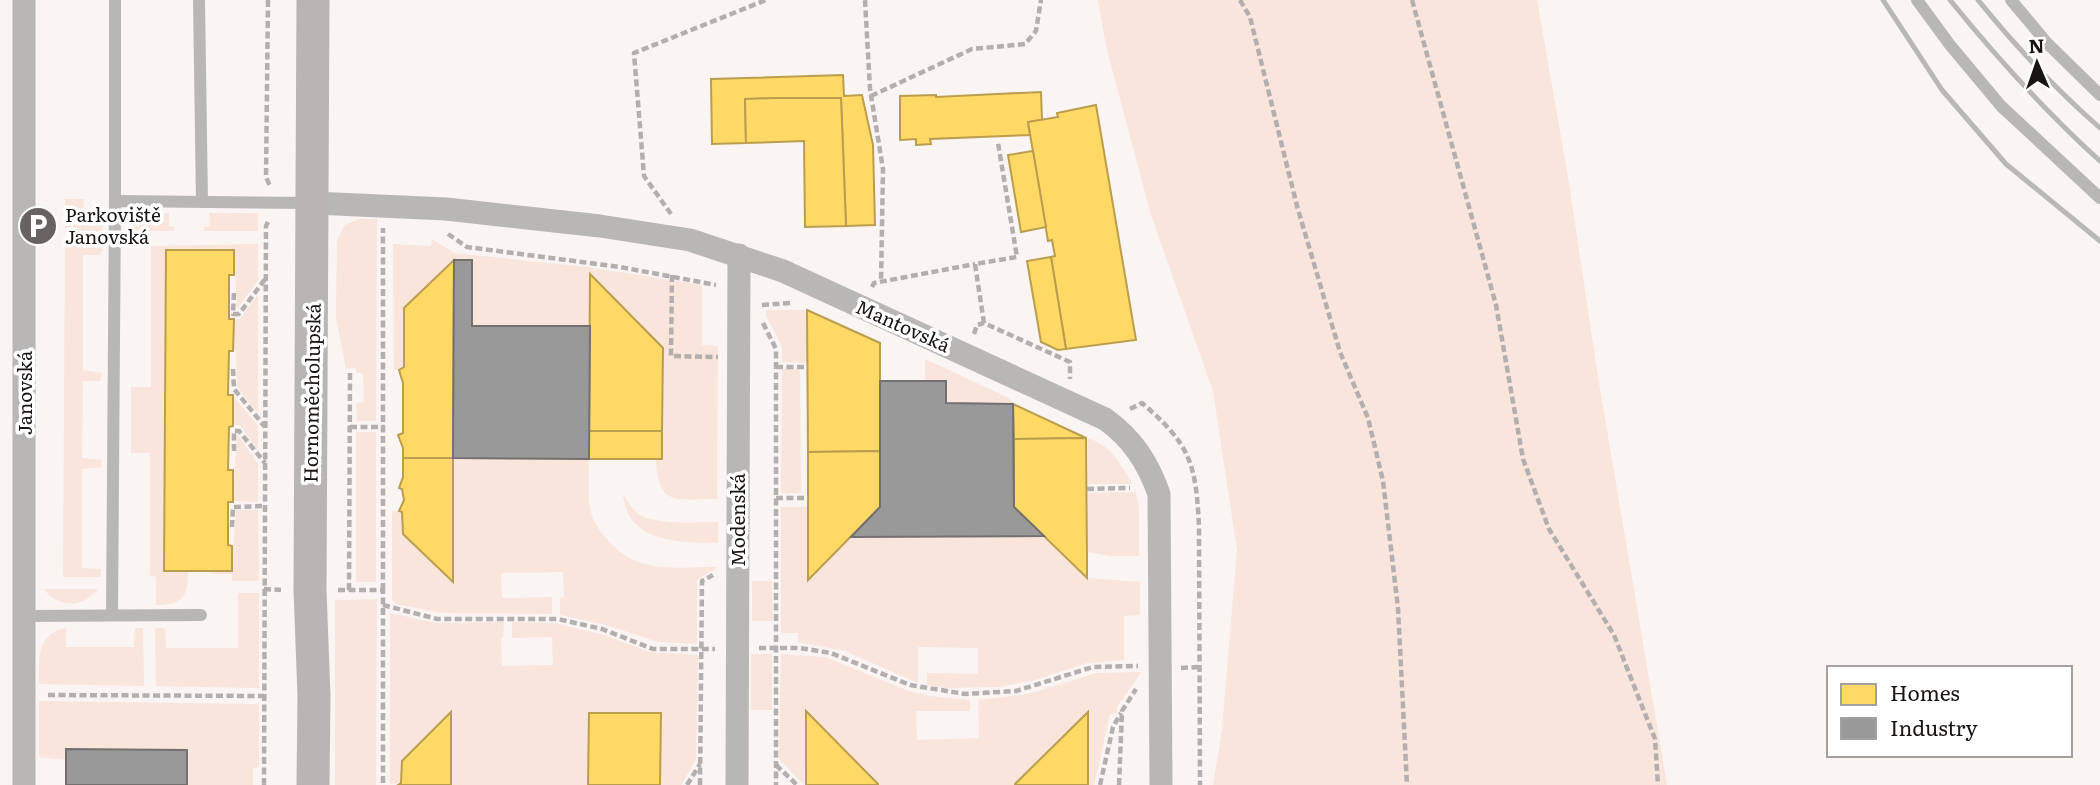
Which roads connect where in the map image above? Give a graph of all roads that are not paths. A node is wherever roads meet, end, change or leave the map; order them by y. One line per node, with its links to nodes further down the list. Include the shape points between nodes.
1 (24, 0): 15 (street, Janovská)
2 (115, 0): 9 (lane)
3 (199, 0): 10 (lane)
4 (313, 0): 11 (street, Hornoměcholupská)
5 (1917, 0): 8 (lane, via 2001,106)
6 (2011, 0): 7 (lane)
7 (2100, 95)
8 (2100, 198)
9 (115, 201): 10 (lane); 13 (lane)
10 (202, 202): 11 (lane)
11 (313, 203): 12 (street, Mantovská, via 446,209 600,226 690,240); 17 (street, Hornoměcholupská)
12 (739, 255): 18 (street, Modenská); 19 (street, Mantovská, via 1086,409 1120,429 1144,458 1159,494)
13 (112, 615): 14 (lane); 15 (lane)
14 (201, 615)
15 (25, 616): 16 (street, Janovská)
16 (24, 785)
17 (313, 785)
18 (737, 785)
19 (1161, 785)

